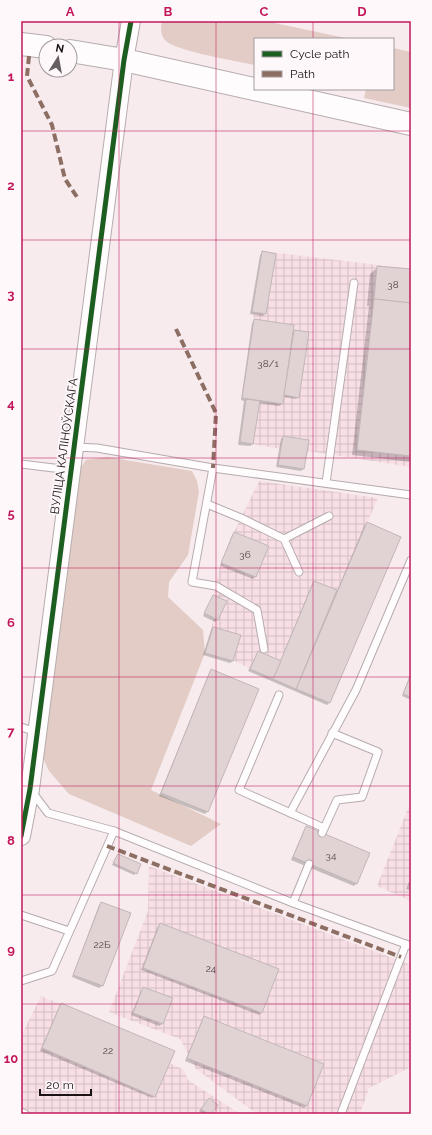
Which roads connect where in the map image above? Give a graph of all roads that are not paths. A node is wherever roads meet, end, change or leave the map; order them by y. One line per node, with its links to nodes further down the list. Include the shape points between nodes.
1 (131, 21): 5 (street, ВУЛІЦА КАЛІНОЎСКАГА)
2 (21, 44): 3 (main road)
3 (38, 46)
4 (78, 52): 5 (main road)
5 (124, 60): 6 (main road); 10 (street, ВУЛІЦА КАЛІНОЎСКАГА)
6 (254, 89)
7 (259, 90): 8 (main road)
8 (411, 124)
9 (354, 283): 14 (lane)
10 (74, 447): 12 (lane, via 97,448); 13 (street, ВУЛІЦА КАЛІНОЎСКАГА)
11 (21, 464): 13 (lane)
12 (213, 468): 14 (lane); 16 (lane)
13 (70, 470): 23 (street, ВУЛІЦА КАЛІНОЎСКАГА)
14 (326, 483): 15 (lane)
15 (411, 495)
16 (207, 504): 18 (lane); 21 (lane, via 192,582 216,586 256,610)
17 (329, 516): 18 (lane)
18 (284, 539): 20 (lane)
19 (411, 560): 24 (lane, via 356,690)
20 (299, 572)
21 (264, 649)
22 (279, 695): 26 (lane, via 239,790)
23 (29, 730): 25 (street, ВУЛІЦА КАЛІНОЎСКАГА)
24 (332, 733): 26 (lane); 26 (lane, via 378,752 362,797 337,800 323,831)
25 (25, 788): 27 (lane, via 48,813); 28 (street, ВУЛІЦА КАЛІНОЎСКАГА)
26 (290, 813)
27 (114, 831): 30 (lane); 32 (lane)
28 (21, 836)
29 (309, 864): 30 (lane)
30 (293, 903): 33 (lane)
31 (21, 915): 32 (lane)
32 (69, 931): 34 (lane, via 52,971)
33 (408, 945): 37 (lane)
34 (21, 981)
35 (21, 1112): 36 (lane)
36 (25, 1114)
37 (341, 1114)

